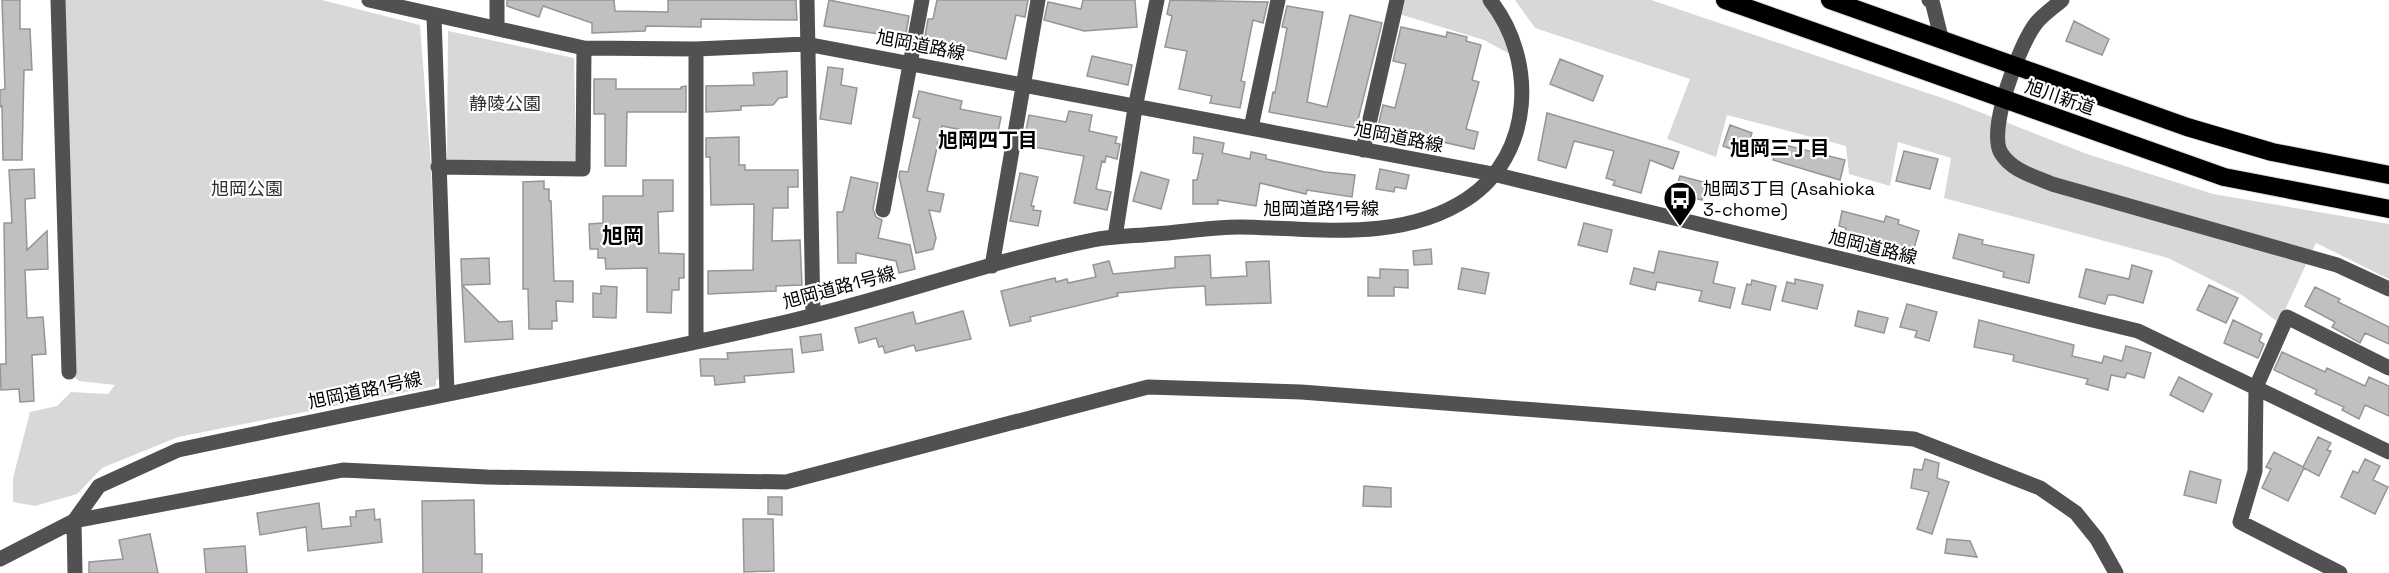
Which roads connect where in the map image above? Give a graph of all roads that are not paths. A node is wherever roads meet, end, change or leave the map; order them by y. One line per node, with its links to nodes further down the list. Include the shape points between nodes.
1 (58, 0): 39 (street)
2 (369, 0): 15 (street, 旭岡道路線)
3 (497, 0): 16 (street)
4 (807, 0): 18 (street)
5 (922, 0): 21 (street)
6 (1038, 0): 23 (street)
7 (1157, 0): 25 (street)
8 (1278, 0): 26 (street)
9 (1397, 0): 27 (street)
10 (1490, 0): 29 (street, 旭岡道路1号線, via 1519,59 1523,87 1521,118 1508,154)
11 (1725, 0): 24 (highway, 旭川新道)
12 (1830, 0): 17 (highway, 旭川新道)
13 (1929, 0): 17 (street)
14 (2062, 0): 22 (street, via 2036,23)
15 (435, 16): 16 (street, 旭岡道路線); 28 (street)
16 (497, 28): 19 (street, 旭岡道路線)
17 (1941, 41): 22 (highway, 旭川新道)
18 (806, 44): 20 (street, 旭岡道路線); 21 (street, 旭岡道路線); 36 (street)
19 (584, 48): 20 (street, 旭岡道路線); 28 (street, via 583,170)
20 (696, 49): 37 (street)
21 (911, 63): 23 (street, 旭岡道路線); 32 (street)
22 (2015, 67): 24 (street); 30 (highway, 旭川新道, via 2272,152)
23 (1022, 84): 25 (street, 旭岡道路線); 34 (street)
24 (2002, 100): 31 (highway, 旭川新道, via 2224,177); 35 (street, via 1998,124 2000,151 2012,167 2052,184 2337,265)
25 (1135, 108): 26 (street, 旭岡道路線); 33 (street)
26 (1251, 128): 27 (street, 旭岡道路線)
27 (1363, 150): 29 (street, 旭岡道路線)
28 (438, 167): 41 (street)
29 (1493, 174): 33 (street, 旭岡道路1号線, via 1470,198 1433,218 1375,231 1235,227); 40 (street, 旭岡道路線, via 2138,331)
30 (2389, 175)
31 (2389, 209)
32 (883, 210)
33 (1115, 237): 34 (street, 旭岡道路1号線)
34 (992, 266): 36 (street, 旭岡道路1号線)
35 (2389, 289)
36 (813, 315): 37 (street, 旭岡道路1号線)
37 (696, 341): 41 (street, 旭岡道路1号線)
38 (2389, 368): 40 (street, via 2287,318)
39 (69, 372)
40 (2256, 387): 42 (street, 旭岡道路線); 47 (street, via 2255,471 2240,522)
41 (447, 393): 43 (street, 旭岡道路1号線, via 178,450 99,486)
42 (2389, 452)
43 (74, 521): 44 (street); 45 (street); 46 (street, via 343,470 487,477 786,482 1148,387 1301,392 1914,439 2040,488 2076,513 2097,539)
44 (0, 559)
45 (75, 573)
46 (2116, 573)
47 (2340, 573)

